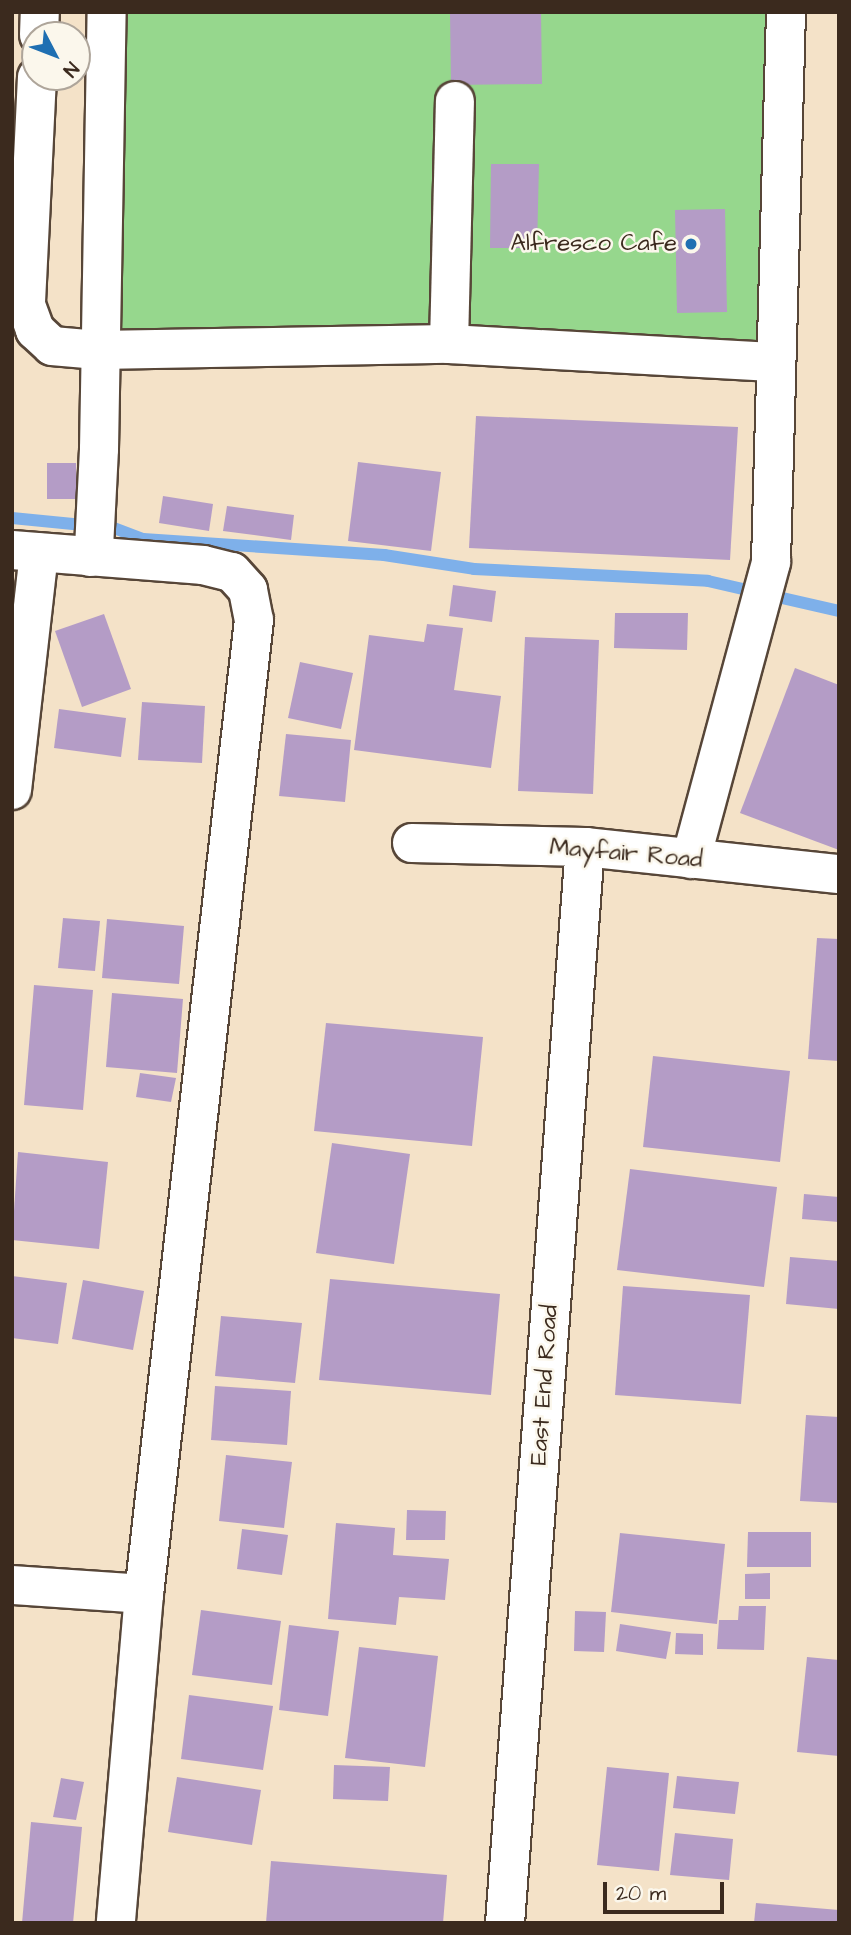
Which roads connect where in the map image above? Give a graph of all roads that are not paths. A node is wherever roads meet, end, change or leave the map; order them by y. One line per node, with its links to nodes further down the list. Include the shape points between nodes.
1 (107, 12): 6 (street)
2 (786, 12): 7 (street, via 786,112)
3 (36, 91): 6 (street, via 26,305 35,330 52,346)
4 (455, 101): 5 (street)
5 (449, 344): 6 (street); 7 (street)
6 (98, 351): 9 (street, via 97,506)
7 (773, 362): 13 (street, via 771,562)
8 (26, 552): 9 (street); 10 (street)
9 (92, 553): 16 (street, via 233,572 248,590 254,621)
10 (12, 790)
11 (412, 843): 12 (street, Mayfair Road)
12 (585, 847): 13 (street, Mayfair Road); 18 (street, East End Road)
13 (691, 859): 14 (street, Mayfair Road)
14 (839, 874)
15 (12, 1585): 16 (street)
16 (144, 1594): 17 (street)
17 (116, 1923)
18 (505, 1923)

